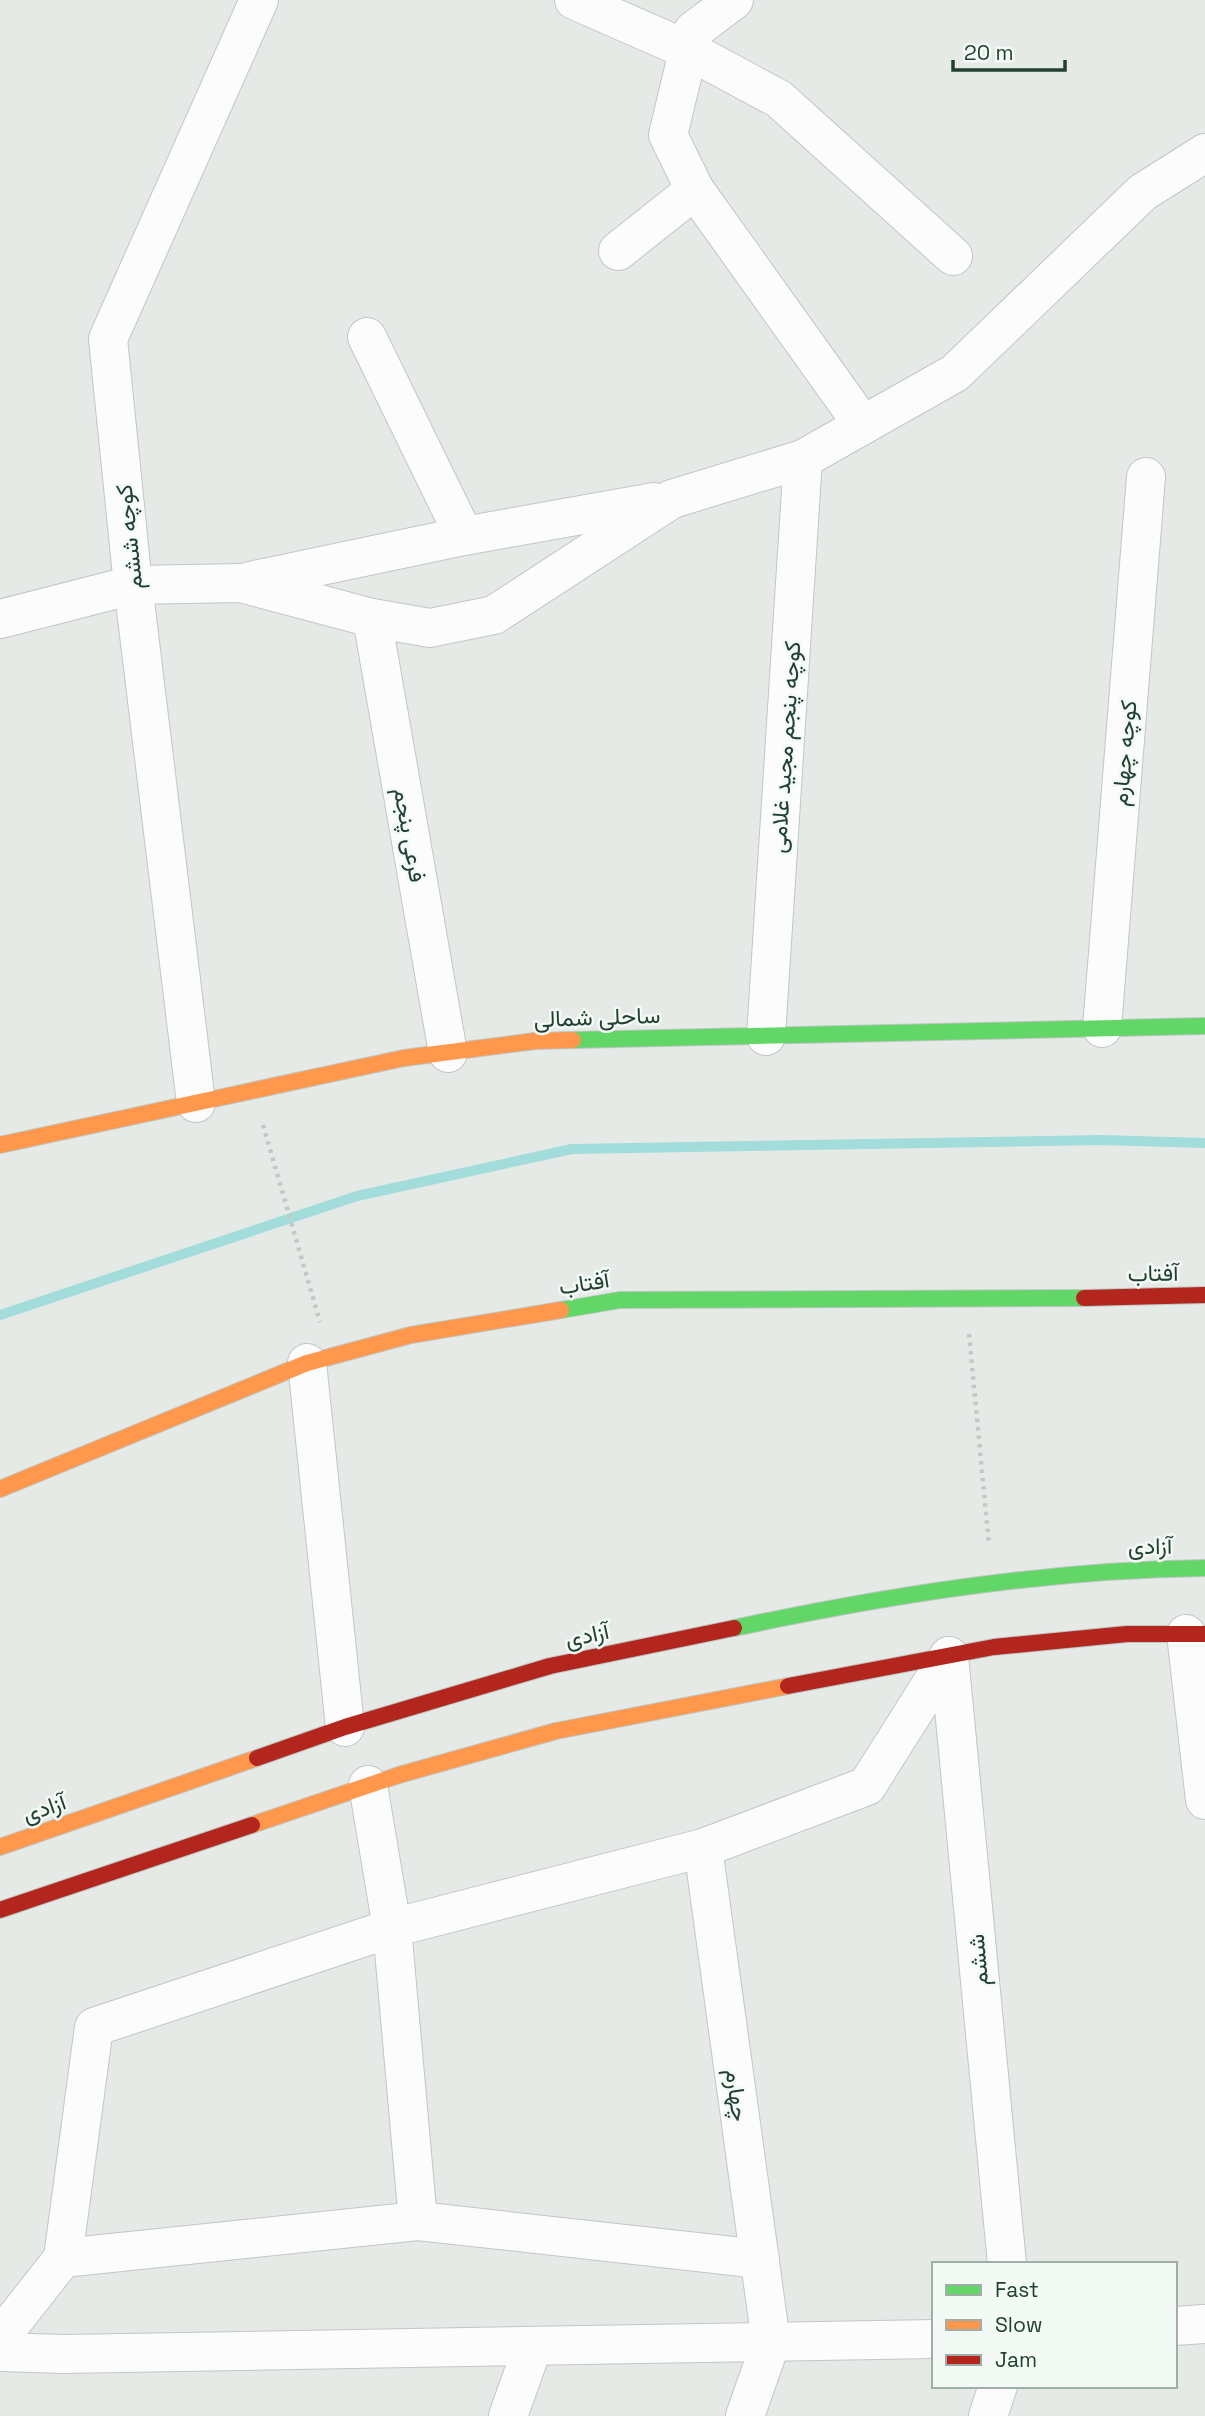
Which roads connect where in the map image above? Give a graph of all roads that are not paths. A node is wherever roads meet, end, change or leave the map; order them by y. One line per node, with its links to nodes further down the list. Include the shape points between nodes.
1 (259, 0): 16 (street, کوچه ششم, via 108,338)
2 (574, 0): 4 (street)
3 (734, 0): 4 (street, via 693,31)
4 (688, 50): 6 (street, via 668,135); 8 (street, via 779,99)
5 (1205, 153): 10 (street, via 1143,192 955,373)
6 (695, 190): 7 (street); 10 (street)
7 (618, 251)
8 (953, 256)
9 (367, 337): 14 (street)
10 (863, 425): 11 (street)
11 (803, 459): 13 (street); 21 (street, کوچه پنجم مجید غلامی)
12 (1146, 477): 20 (street, کوچه چهارم)
13 (672, 499): 14 (street); 17 (street, via 494,615 430,628)
14 (464, 536): 15 (street)
15 (241, 583): 16 (street); 17 (street)
16 (133, 585): 18 (street); 23 (street, کوچه ششم)
17 (372, 618): 22 (street, فرعی پنجم)
18 (0, 619)
19 (1205, 1026): 20 (main road, ساحلی شمالی)
20 (1102, 1028): 21 (main road, ساحلی شمالی)
21 (766, 1036): 22 (main road, ساحلی شمالی, via 536,1041)
22 (448, 1053): 23 (main road, ساحلی شمالی, via 404,1058)
23 (196, 1103): 24 (main road, ساحلی شمالی)
24 (0, 1145)
25 (1205, 1295): 26 (main road, آفتاب, via 620,1300 411,1335)
26 (318, 1360): 27 (main road, آفتاب); 31 (street)
27 (0, 1489)
28 (1205, 1568): 31 (main road, آزادی, via 1128,1569 993,1583 780,1618 550,1666)
29 (1196, 1634): 30 (main road, via 1127,1634); 33 (street)
30 (949, 1656): 32 (main road, via 556,1731); 35 (street, via 867,1786); 41 (street, ششم)
31 (345, 1727): 34 (main road, آزادی)
32 (368, 1785): 36 (main road); 37 (street)
33 (1205, 1800)
34 (0, 1847)
35 (703, 1848): 37 (street); 40 (street, چهارم)
36 (0, 1910)
37 (392, 1928): 38 (street); 39 (street, via 94,2026)
38 (418, 2221): 39 (street); 40 (street)
39 (63, 2258): 44 (street)
40 (760, 2259): 46 (street, چهارم)
41 (1007, 2262)
42 (1205, 2324): 43 (street)
43 (1177, 2326)
44 (0, 2337)
45 (932, 2339): 46 (street)
46 (771, 2342): 47 (street); 51 (street)
47 (533, 2346): 48 (street, via 64,2354); 50 (street)
48 (0, 2351)
49 (997, 2388): 52 (street)
50 (508, 2416)
51 (745, 2416)
52 (988, 2416)

